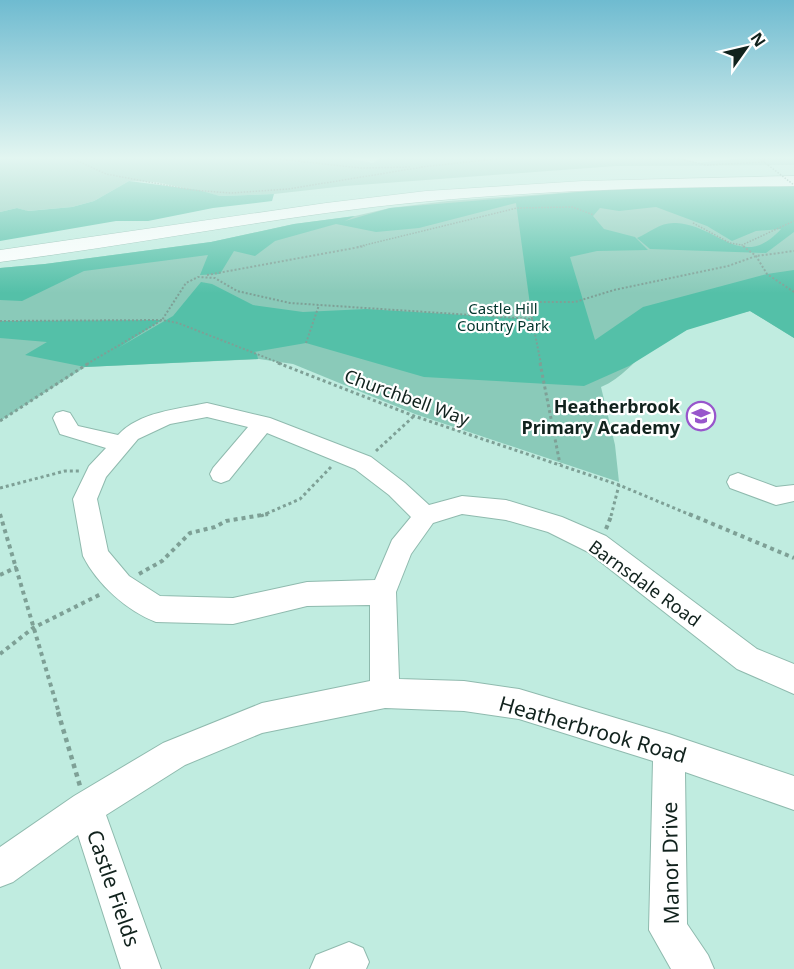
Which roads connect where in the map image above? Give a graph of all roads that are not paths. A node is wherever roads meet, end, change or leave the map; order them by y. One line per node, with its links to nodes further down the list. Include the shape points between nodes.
1 (322, 202): 3 (highway)
2 (376, 202): 4 (highway)
3 (0, 247)
4 (0, 256)
5 (63, 418): 7 (street, via 72,432)
6 (263, 423): 7 (street, via 207,410 165,418 131,434); 8 (street); 11 (street, via 354,459 397,489)
7 (122, 444): 12 (street, via 97,472 85,499 96,556 120,584 156,609 233,611 307,594)
8 (221, 474)
9 (738, 482): 10 (street, via 776,496)
10 (793, 490)
11 (425, 516): 12 (street, via 401,548); 13 (street, Barnsdale Road, via 462,505 506,510 554,524 597,544 747,659)
12 (383, 592): 14 (street)
13 (794, 679)
14 (385, 693): 15 (street, Heatherbrook Road, via 464,696 519,704); 17 (street, Heatherbrook Road, via 262,718 174,754)
15 (669, 750): 16 (street, Heatherbrook Road); 20 (street, Manor Drive, via 668,930)
16 (794, 793)
17 (86, 807): 18 (street, Heatherbrook Road); 19 (street, Castle Fields)
18 (0, 869)
19 (141, 969)
20 (694, 969)

